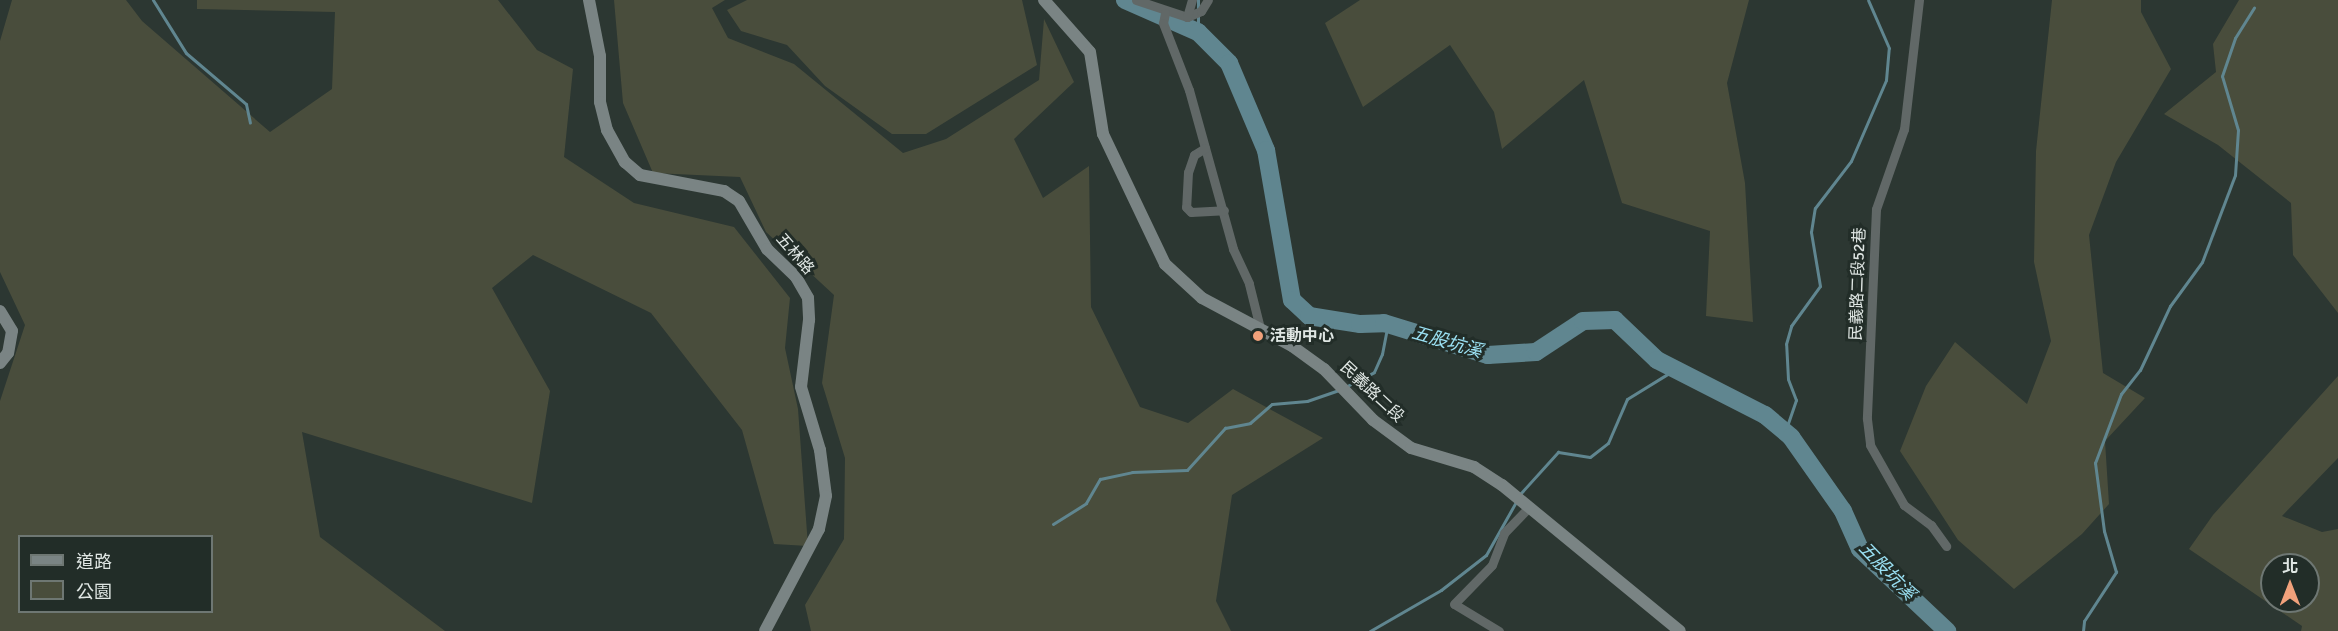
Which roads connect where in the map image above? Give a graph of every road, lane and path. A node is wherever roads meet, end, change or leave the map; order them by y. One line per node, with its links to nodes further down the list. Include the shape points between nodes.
1 (589, 0): 16 (main road, 五林路, via 600,56 600,102 607,130 625,162 640,175 724,191 739,201 767,249 796,277 808,298 801,387 820,450 826,496 819,529)
2 (1044, 0): 12 (main road, 民義路二段, via 1090,51 1102,134 1165,264 1202,298)
3 (1136, 0): 7 (street)
4 (1192, 0): 8 (street)
5 (1208, 0): 8 (street, via 1201,11)
6 (1919, 0): 15 (street, 民義路二段52巷, via 1904,129 1876,208 1868,419 1870,445 1904,506 1931,525)
7 (1165, 13): 8 (street); 9 (street, via 1163,23 1189,90)
8 (1187, 17)
9 (1205, 148): 10 (street); 10 (street, via 1194,155 1188,172 1186,207 1191,212 1199,208)
10 (1224, 210): 12 (street)
11 (0, 311): 13 (main road, via 12,331 8,353)
12 (1260, 328): 14 (main road, 民義路二段, via 1292,346 1373,420 1411,448 1474,467)
13 (0, 363)
14 (1527, 504): 17 (street, via 1504,533 1492,565 1454,604); 18 (main road, 民義路二段)
15 (1946, 546)
16 (765, 631)
17 (1498, 631)
18 (1680, 631)

